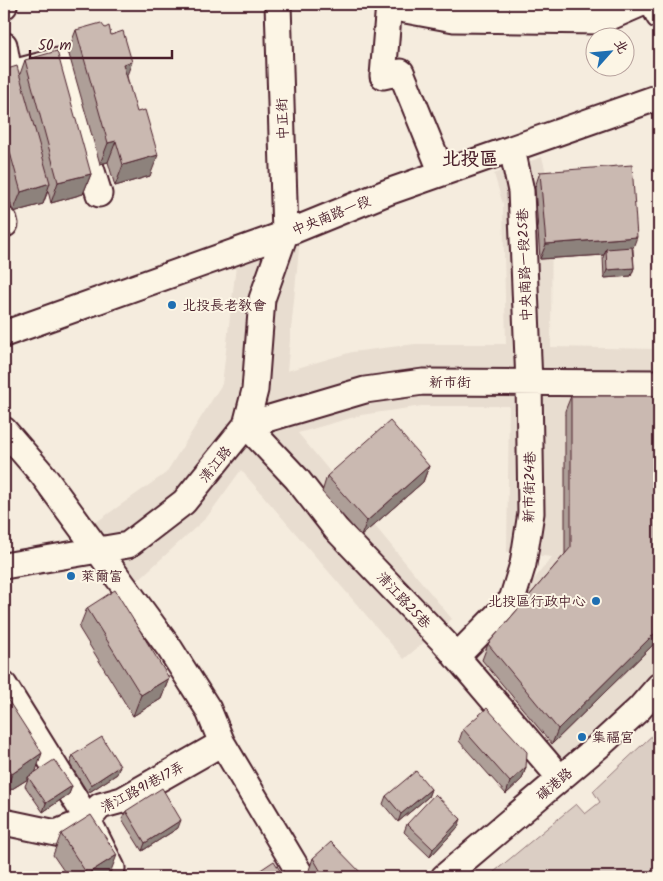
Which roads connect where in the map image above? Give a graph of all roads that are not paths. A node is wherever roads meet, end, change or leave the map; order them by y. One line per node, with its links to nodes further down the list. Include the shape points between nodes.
1 (278, 4): 12 (street, 中正街)
2 (640, 4): 4 (street, via 601,21 454,19)
3 (653, 4): 5 (street)
4 (389, 6): 10 (street, via 383,76 402,72)
5 (659, 16)
6 (4, 45): 7 (street)
7 (6, 74): 11 (street, via 58,61)
8 (659, 98): 9 (street, 中央南路一段)
9 (512, 149): 10 (street, 中央南路一段); 14 (street, 中央南路一段25巷, via 521,191)
10 (442, 173): 12 (street, 中央南路一段)
11 (99, 194)
12 (285, 234): 13 (street, 中央南路一段); 16 (street, 清江路, via 262,299 255,390)
13 (4, 334)
14 (529, 383): 15 (street, 新市街); 16 (street, 新市街, via 423,382 365,390); 20 (street, 新市街24巷, via 531,513 523,564 512,600)
15 (659, 383)
16 (246, 425): 18 (street, 清江路, via 184,502 128,545); 20 (street, 清江路25巷, via 297,479 336,529)
17 (4, 430): 18 (street, via 42,474)
18 (98, 552): 19 (street, 清江路); 23 (street, via 170,649 208,709)
19 (4, 566)
20 (456, 657): 24 (street, 清江路25巷)
21 (4, 686): 25 (street)
22 (659, 686): 24 (street, 磺港路, via 639,709)
23 (222, 742): 25 (street, 清江路91巷17弄, via 122,800 100,806); 28 (street)
24 (560, 778): 29 (street, 磺港路)
25 (88, 820): 26 (street, 清江路91巷17弄, via 56,833); 27 (street)
26 (4, 822)
27 (112, 868)
28 (302, 877)
29 (444, 877)

